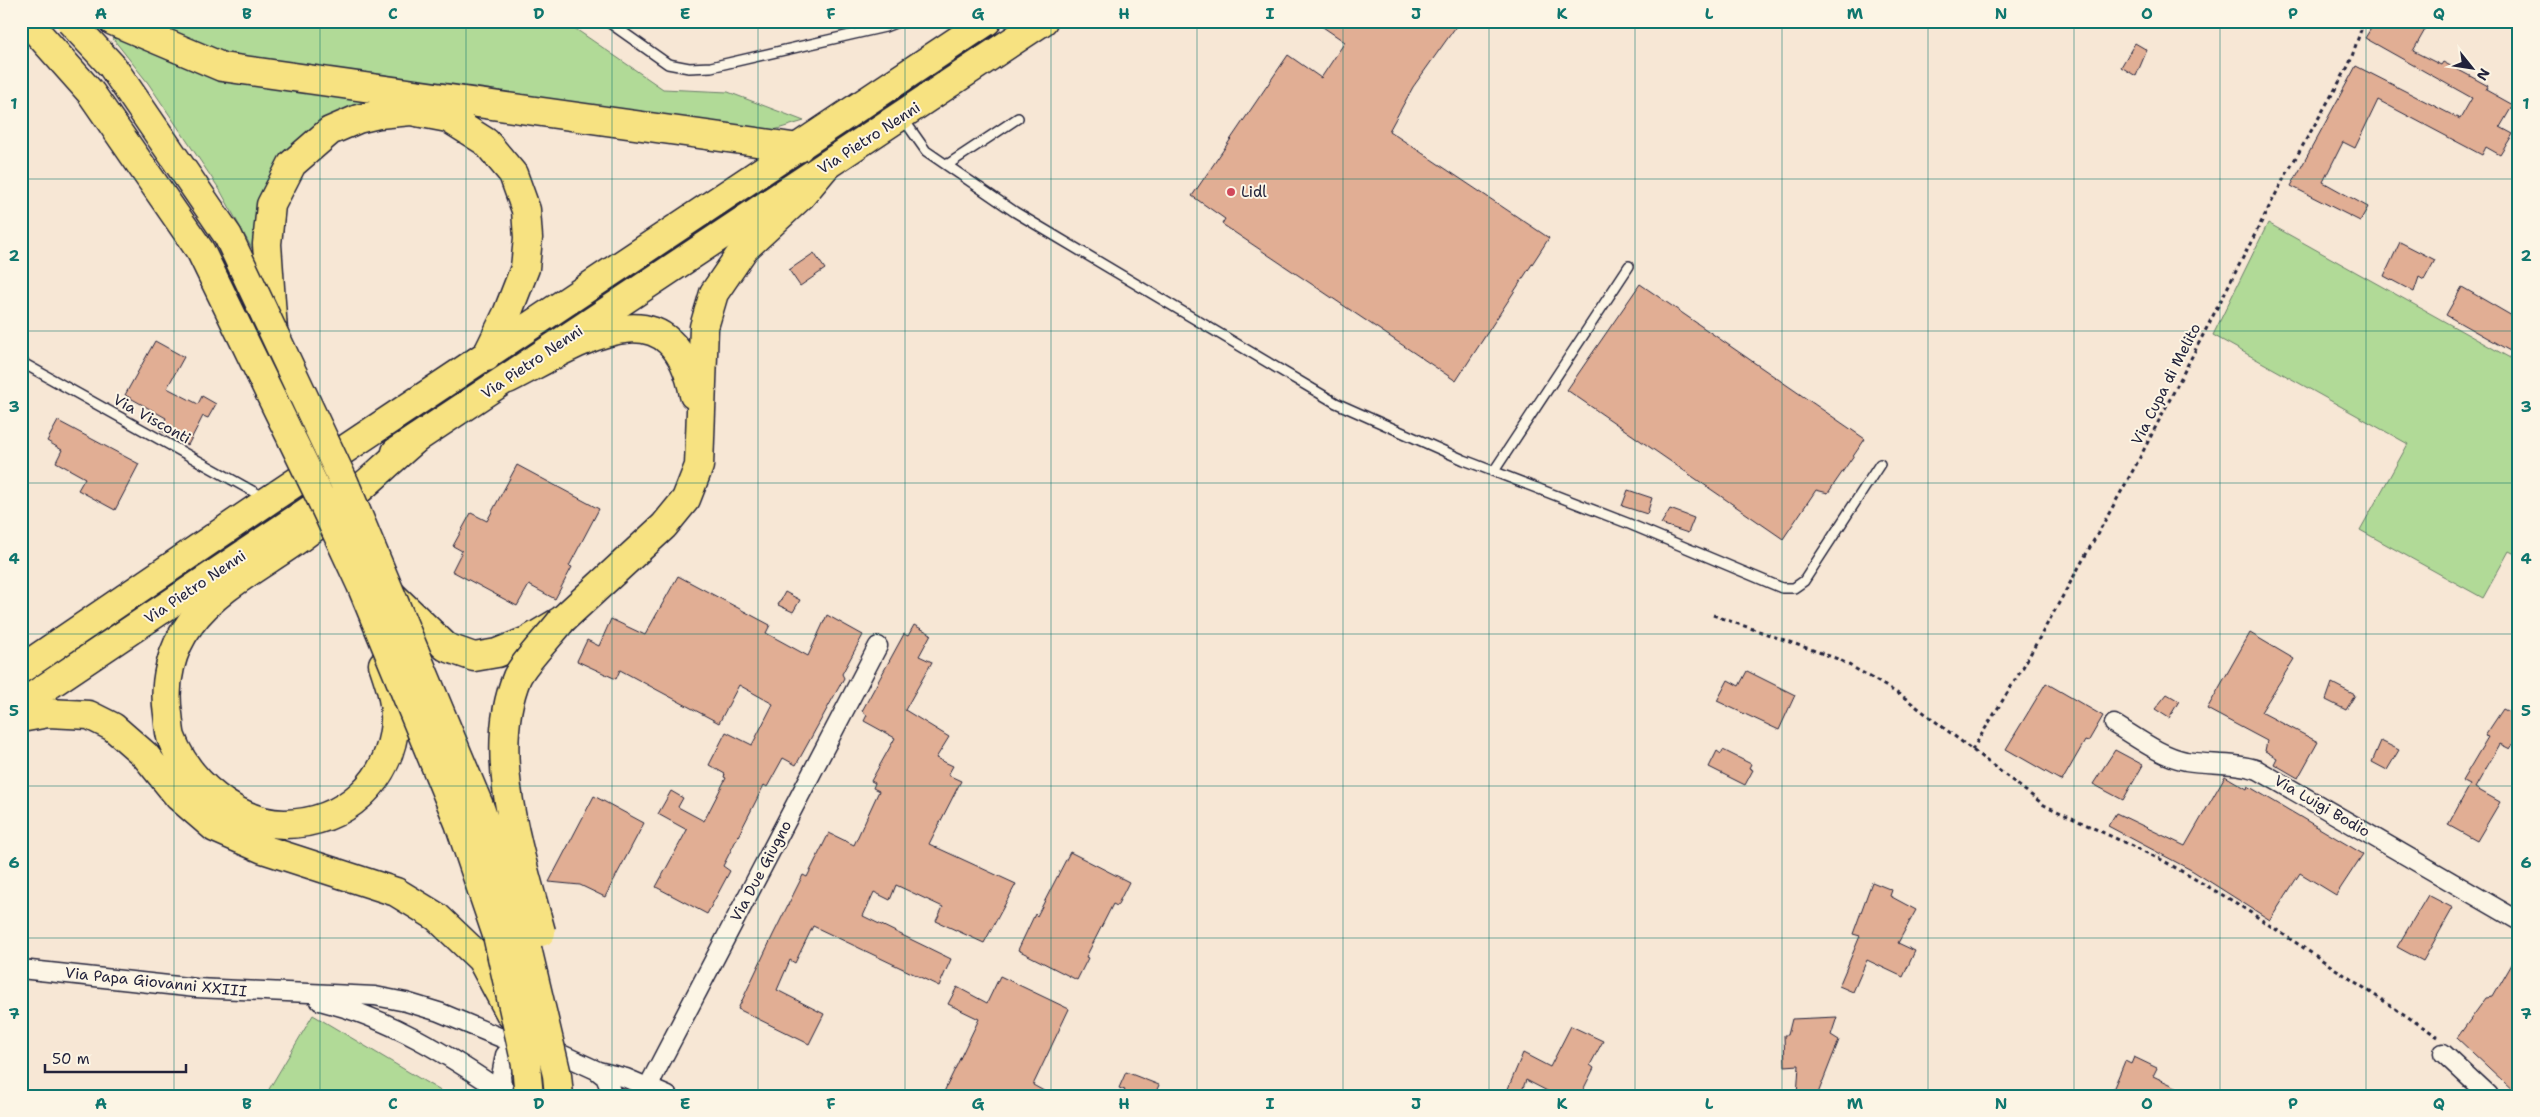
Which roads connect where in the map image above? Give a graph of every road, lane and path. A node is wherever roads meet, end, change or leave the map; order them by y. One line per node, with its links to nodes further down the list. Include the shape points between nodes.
1 (27, 21): 26 (main road, bridge, via 91,92 201,252)
2 (70, 21): 17 (main road, bridge, via 112,66 228,236)
3 (113, 21): 13 (main road, via 222,67)
4 (607, 21): 5 (lane, via 668,64 689,68 711,67)
5 (900, 21)
6 (976, 21): 10 (main road)
7 (987, 21): 10 (main road, Via Pietro Nenni)
8 (1043, 21): 11 (main road, Via Pietro Nenni)
9 (2364, 21): 35 (path, Via Cupa di Melito, via 2349,65 2283,180 2136,465 2022,670)
10 (953, 44): 13 (main road, Via Pietro Nenni)
11 (902, 117): 14 (lane, via 926,150); 15 (main road, Via Pietro Nenni)
12 (1018, 118): 14 (lane)
13 (799, 148): 18 (main road, Via Pietro Nenni)
14 (947, 165): 24 (lane, via 1015,212 1336,403)
15 (826, 166): 20 (main road, Via Pietro Nenni); 22 (main road, via 801,196 744,248 714,293 704,328)
16 (1629, 266): 24 (lane)
17 (273, 331): 18 (main road, via 267,244 271,205 292,164 330,131 358,119 411,111 448,118 486,142 513,174 526,210 525,268); 27 (main road, bridge, via 344,482)
18 (486, 357): 25 (main road, Via Pietro Nenni)
19 (21, 362): 25 (lane, Via Visconti)
20 (508, 379): 21 (main road, Via Pietro Nenni); 22 (main road, via 604,332 623,327 652,331 671,342 686,364)
21 (416, 438): 26 (main road, bridge, via 309,532 217,595 189,625 170,660 166,699 171,737 188,769 209,791 236,810 257,819 284,824 316,820 344,808 366,790 384,767 392,745 393,697); 32 (main road, Via Pietro Nenni)
22 (702, 438): 29 (main road, via 699,466 686,499 664,526)
23 (1880, 464): 24 (lane, via 1804,581 1800,586 1788,589)
24 (1494, 471)
25 (269, 500): 31 (main road, Via Pietro Nenni)
26 (361, 585): 39 (main road, bridge, via 459,823 497,935)
27 (390, 592): 29 (main road, bridge, via 446,647 474,657 496,653 527,641); 42 (main road, bridge, via 480,808 524,931)
28 (1713, 615): 35 (path, via 1838,660 1905,698)
29 (562, 620): 42 (main road, bridge, via 518,676 504,742 509,794 520,852 546,949 553,992)
30 (878, 646): 43 (street, Via Due Giugno)
31 (22, 668)
32 (21, 704)
33 (21, 718): 39 (main road, bridge, via 48,713 89,715 114,727 145,755 179,797 215,828 263,849 396,892 437,918 481,959)
34 (2114, 724): 36 (street, Via Luigi Bodio, via 2171,757 2246,766 2263,772)
35 (1972, 750): 40 (path, via 2044,805 2162,860 2232,901 2435,1034 2442,1042)
36 (2519, 921)
37 (21, 969): 38 (street, Via Papa Giovanni XXIII, via 196,988)
38 (290, 994): 39 (street, Via Papa Giovanni XXIII, via 375,996 406,1002); 44 (street, Via Papa Giovanni XXIII, via 350,1009 395,1026)
39 (517, 1036): 41 (street); 44 (street, via 505,1055 501,1076); 45 (main road, bridge)
40 (2443, 1053): 48 (street)
41 (596, 1070): 43 (street); 46 (street, via 605,1077)
42 (558, 1085)
43 (645, 1091): 47 (street)
44 (509, 1096)
45 (530, 1096)
46 (613, 1096)
47 (668, 1096)
48 (2489, 1096)

